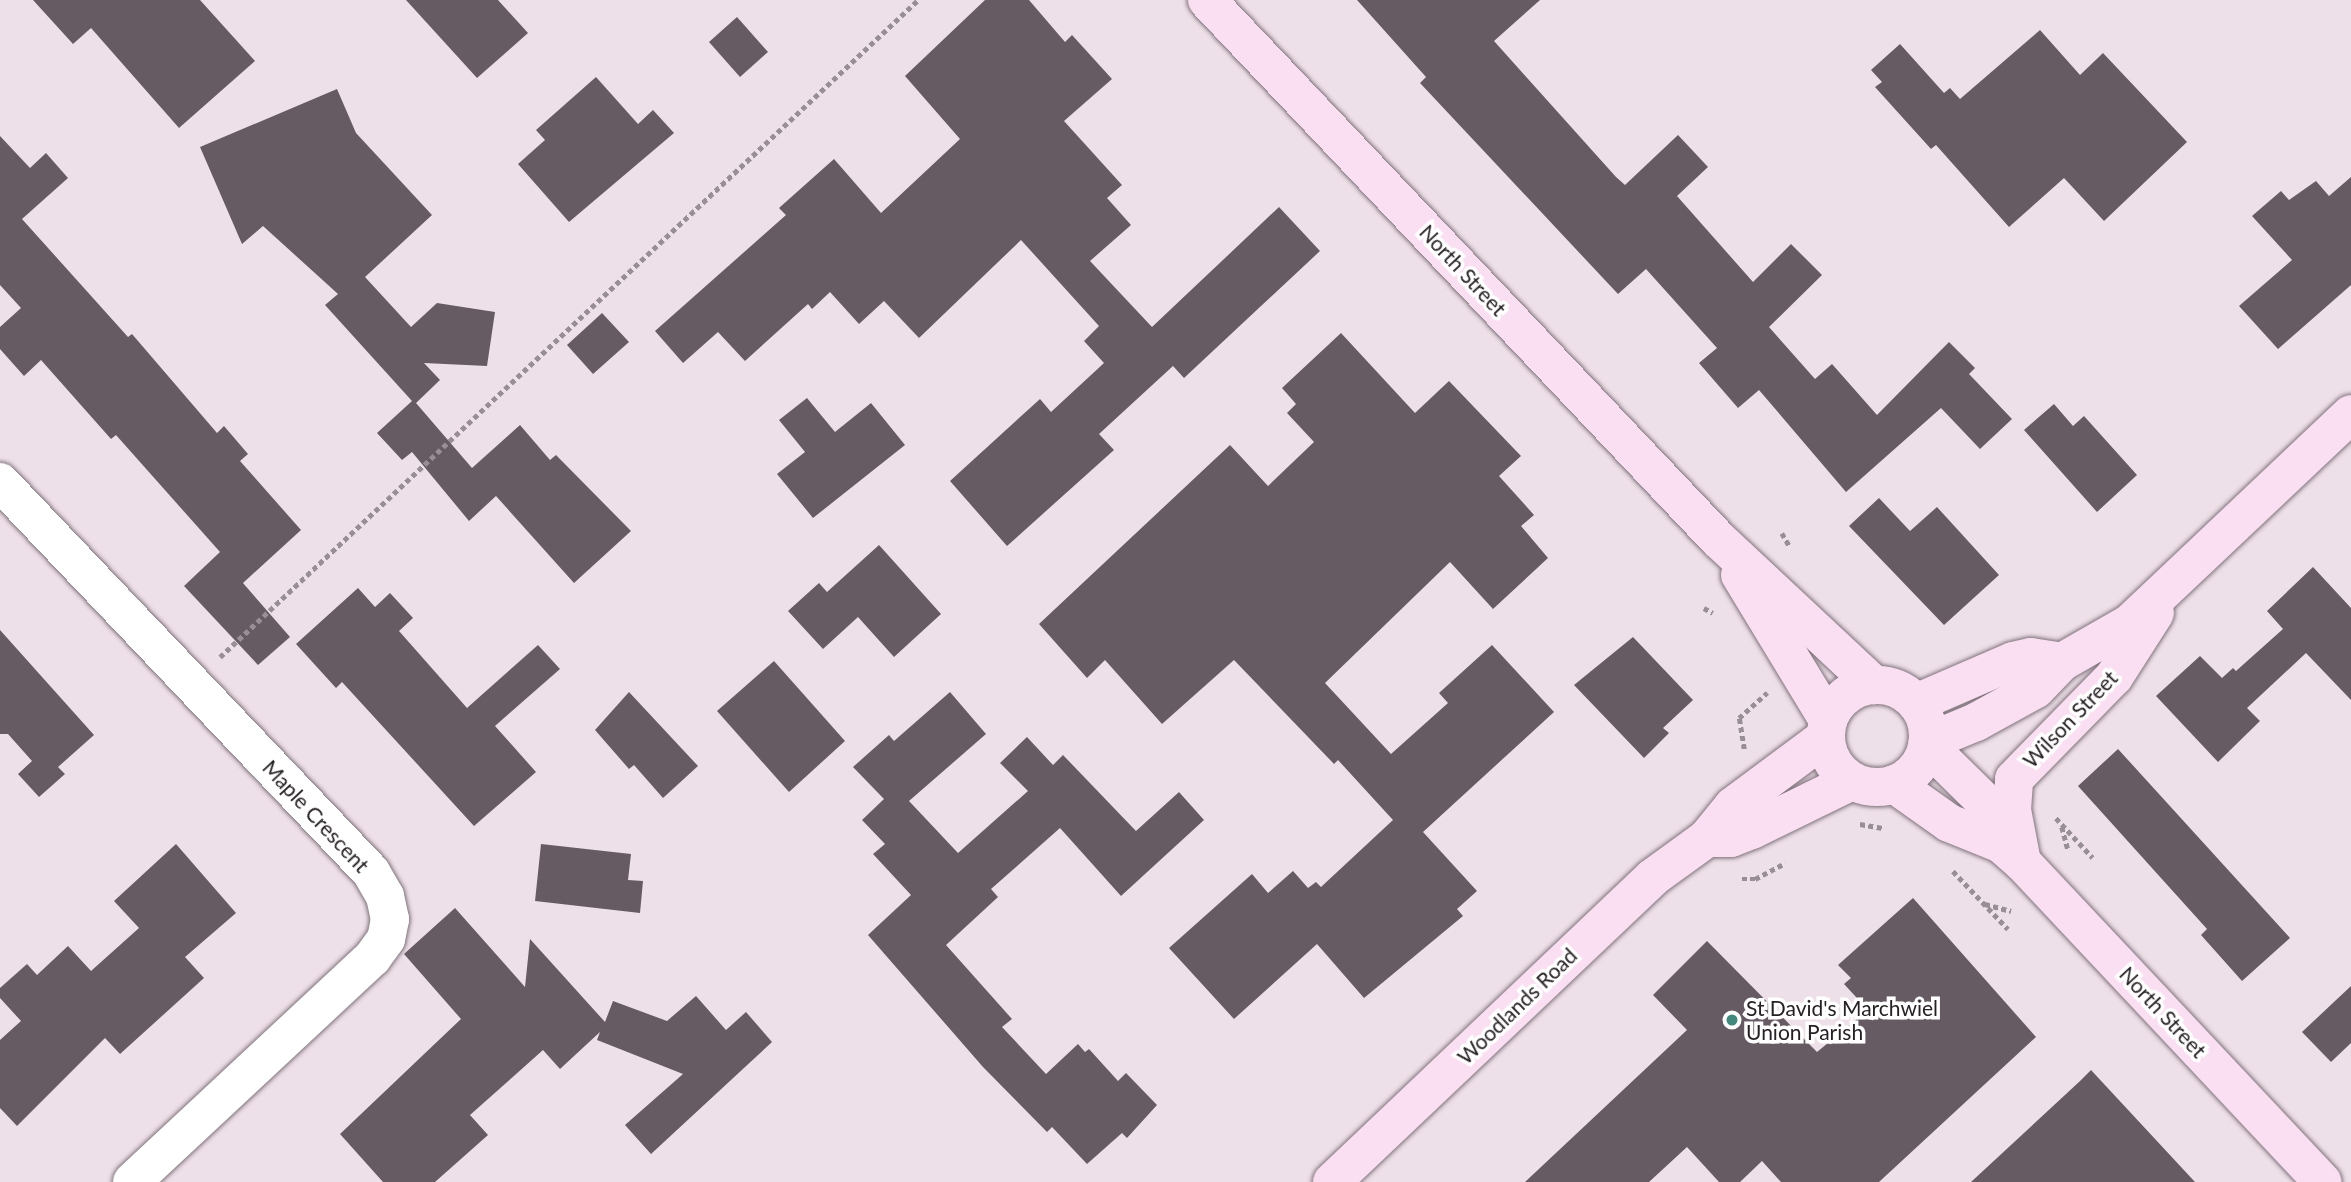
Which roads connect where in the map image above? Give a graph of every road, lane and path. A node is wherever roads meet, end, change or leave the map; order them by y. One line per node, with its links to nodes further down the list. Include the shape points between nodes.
1 (918, 0): 8 (path)
2 (1207, 0): 5 (street, North Street)
3 (2351, 414): 6 (street, Wilson Street)
4 (0, 482): 8 (street, Maple Crescent)
5 (1718, 539): 10 (street, North Street); 13 (street, North Street)
6 (2171, 588): 7 (street, Wilson Street, via 2130,623); 21 (street, Wilson Street, via 2114,677 2014,779)
7 (2062, 662): 11 (street, via 2031,657 2013,661); 14 (street, Wilson Street, via 2036,689)
8 (192, 684): 29 (street, Maple Crescent, via 371,872 385,896 390,919 386,939 372,958)
9 (1776, 684): 12 (path)
10 (1874, 685): 11 (street, via 1904,693); 13 (street, via 1846,695)
11 (1916, 703): 14 (street)
12 (1739, 718)
13 (1827, 728): 15 (street, via 1834,762); 20 (street, Woodlands Road, via 1733,806)
14 (1928, 743): 16 (street, via 1916,769); 21 (street, North Street, via 1991,808)
15 (1852, 781): 16 (street, via 1880,788); 20 (street, Woodlands Road, via 1752,830 1731,838)
16 (1894, 784): 21 (street, North Street, via 1949,823)
17 (1854, 824): 19 (path)
18 (2062, 824): 23 (path)
19 (1890, 829)
20 (1707, 838): 30 (street, Woodlands Road, via 1652,878)
21 (2012, 853): 31 (street, North Street)
22 (1789, 860): 25 (path)
23 (2071, 864)
24 (1950, 867): 26 (path)
25 (1755, 879)
26 (1984, 904): 27 (path); 28 (path)
27 (2018, 913)
28 (2008, 929)
29 (132, 1182)
30 (1332, 1182)
31 (2323, 1182)

